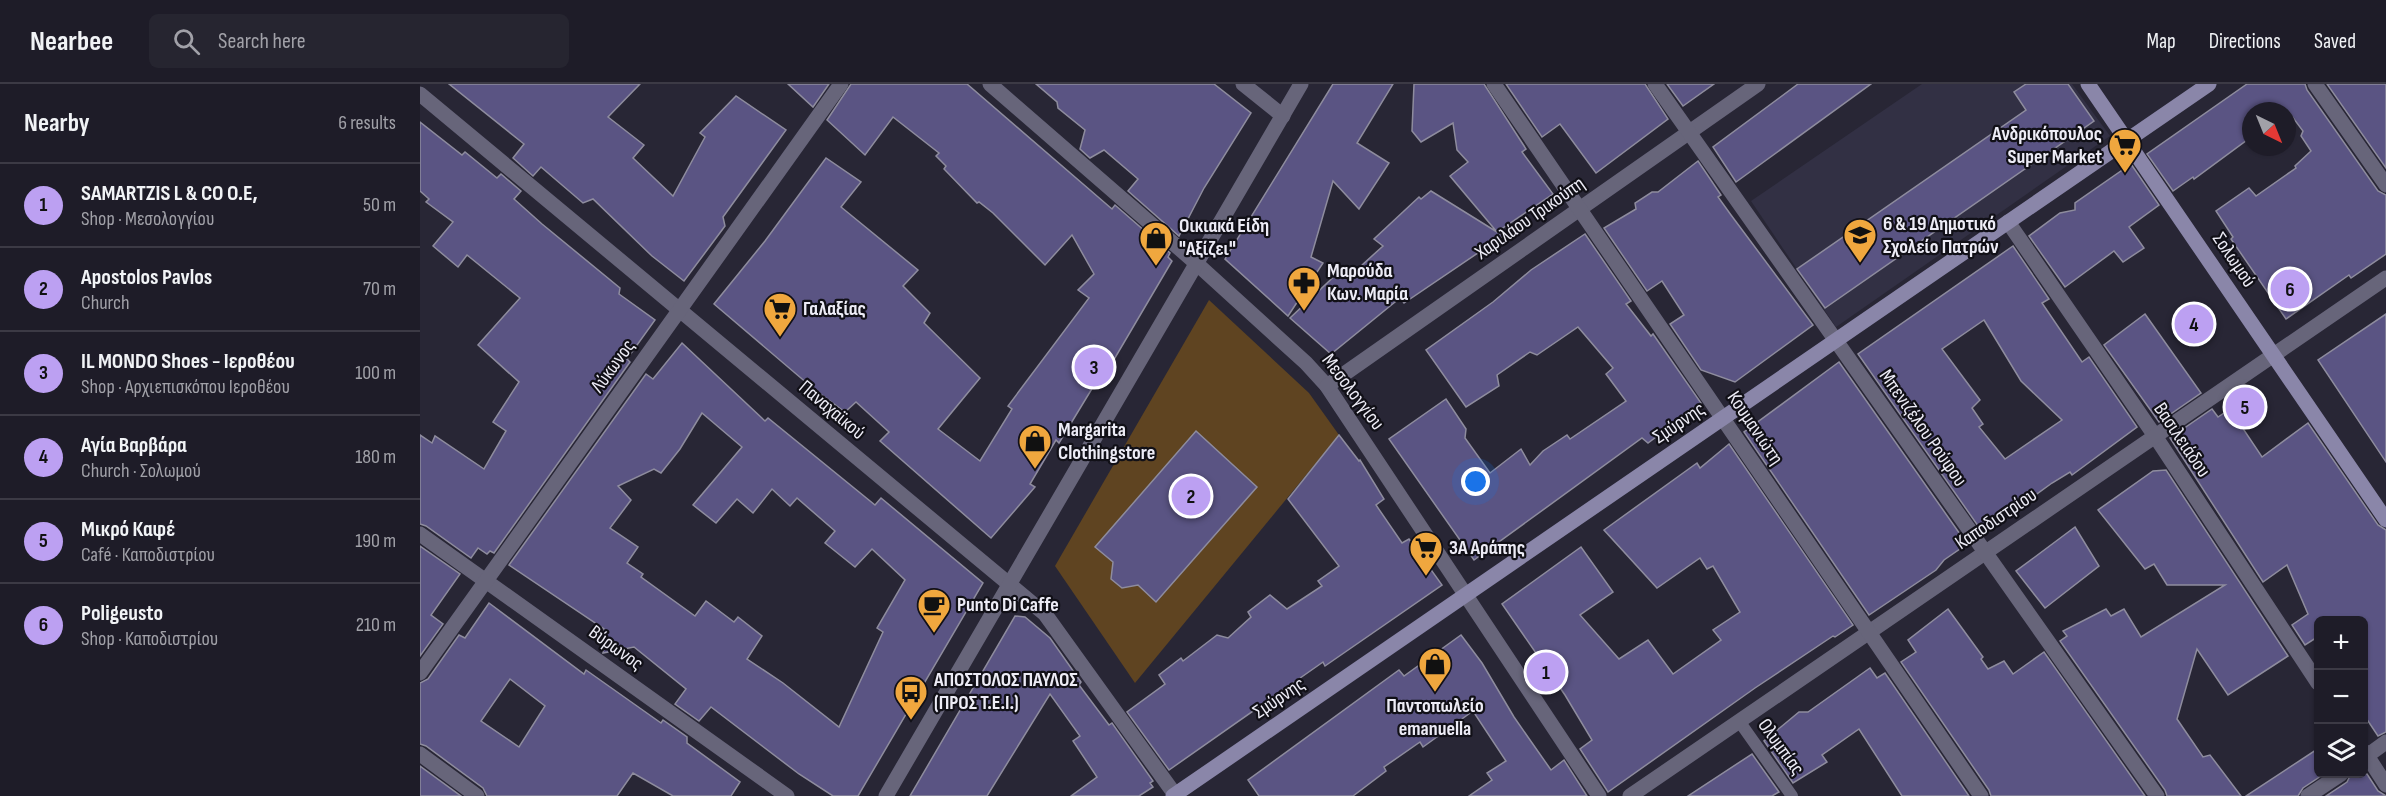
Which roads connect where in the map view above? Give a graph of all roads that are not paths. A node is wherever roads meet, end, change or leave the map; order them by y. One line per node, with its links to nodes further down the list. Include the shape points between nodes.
1 (841, 84): 20 (street, Λύκωνος)
2 (990, 84): 18 (street, Μεσολογγίου)
3 (1243, 84): 12 (street)
4 (1301, 84): 12 (street)
5 (1494, 84): 16 (street, Κουμανιώτη)
6 (1655, 84): 13 (street, Μπενιζέλου Ρούφου)
7 (1758, 84): 13 (street, Χαριλάου Τρικούπη)
8 (2088, 84): 14 (main road, Σολωμού)
9 (2209, 84): 14 (main road, Σμύρνης)
10 (2315, 84): 15 (street)
11 (420, 94): 20 (street, Παναχαϊκού)
12 (1283, 116): 18 (street)
13 (1688, 132): 16 (street, Χαριλάου Τρικούπη); 21 (street, Μπενιζέλου Ρούφου)
14 (2127, 141): 17 (main road, Σμύρνης); 22 (main road, Σολωμού)
15 (2386, 184)
16 (1579, 209): 23 (street, Χαριλάου Τρικούπη); 24 (street, Κουμανιώτη)
17 (2008, 222): 21 (main road, Σμύρνης); 25 (street, Βασιλειάδου)
18 (1197, 263): 23 (street, Μεσολογγίου); 30 (street)
19 (2386, 278): 22 (street, Καποδιστρίου)
20 (679, 310): 29 (street, Λύκωνος); 30 (street, Παναχαϊκού)
21 (1836, 340): 24 (main road, Σμύρνης); 28 (street, Μπενιζέλου Ρούφου)
22 (2273, 355): 25 (street, Καποδιστρίου); 26 (main road, Σολωμού)
23 (1327, 386): 31 (street, Μεσολογγίου)
24 (1723, 418): 31 (main road, Σμύρνης); 32 (street, Κουμανιώτη)
25 (2155, 436): 28 (street, Καποδιστρίου); 34 (street, Βασιλειάδου)
26 (2386, 520)
27 (420, 534): 29 (street, Βύρωνος)
28 (1985, 552): 32 (street, Καποδιστρίου); 50 (street, Μπενιζέλου Ρούφου)
29 (486, 580): 33 (street, Λύκωνος); 43 (street, Βύρωνος)
30 (1010, 584): 44 (street); 45 (street, Παναχαϊκού, via 1057,628)
31 (1467, 594): 45 (main road, Σμύρνης); 46 (street, Μεσολογγίου)
32 (1869, 632): 35 (street, Καποδιστρίου); 49 (street, Κουμανιώτη)
33 (420, 673)
34 (2314, 675)
35 (1739, 722): 47 (street, Καποδιστρίου); 48 (lane, Ολυμπίας)
36 (2386, 742): 37 (street)
37 (2368, 753)
38 (420, 754): 42 (street)
39 (2368, 759): 41 (street)
40 (2335, 778): 51 (street)
41 (2386, 785)
42 (477, 796)
43 (787, 796)
44 (886, 796)
45 (1174, 796)
46 (1599, 796)
47 (1630, 796)
48 (1792, 796)
49 (1981, 796)
50 (2157, 796)
51 (2308, 796)

